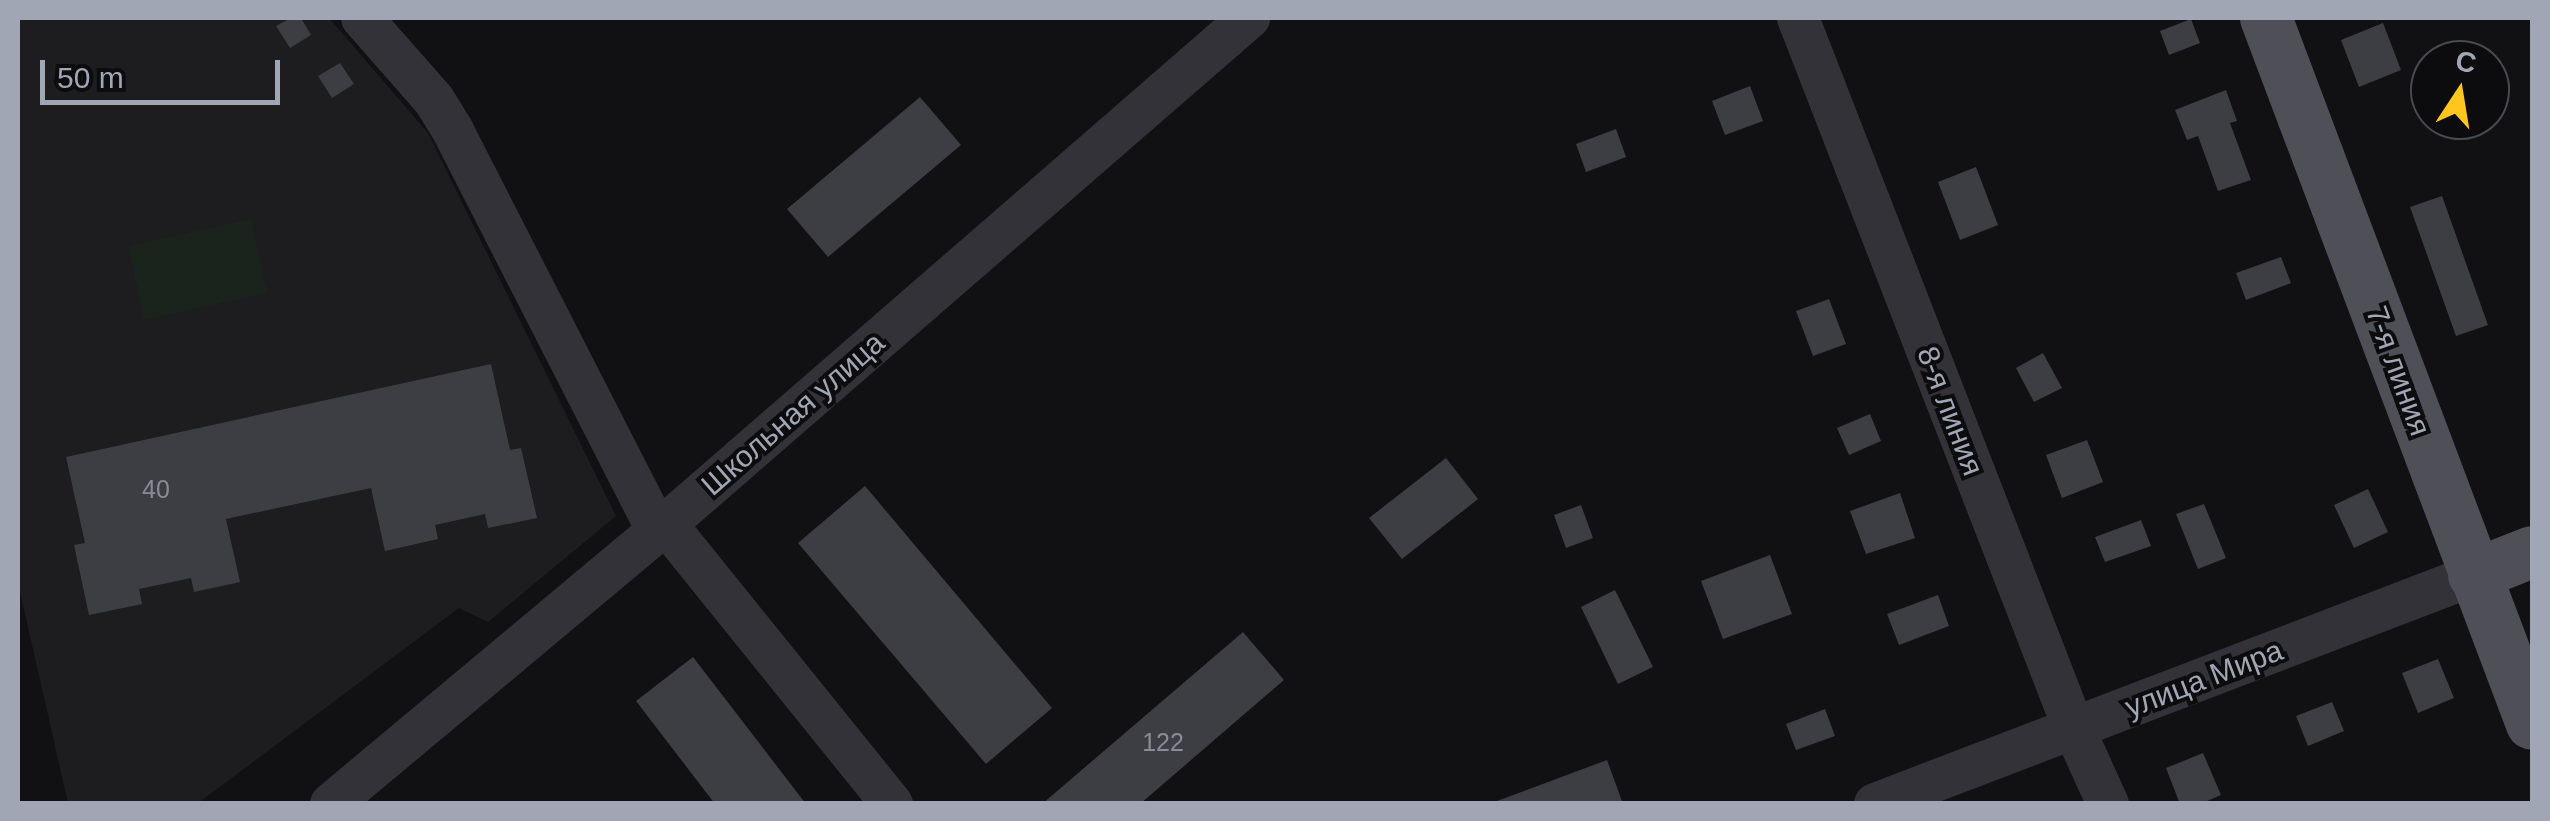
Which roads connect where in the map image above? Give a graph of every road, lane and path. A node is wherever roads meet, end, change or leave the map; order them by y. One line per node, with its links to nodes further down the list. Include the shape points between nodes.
1 (362, 18): 5 (street, via 434,100)
2 (1249, 18): 5 (street, Школьная улица)
3 (1798, 18): 9 (street, 8-я линия)
4 (2266, 18): 7 (main road, 7-я линия)
5 (662, 528): 10 (street, Школьная улица); 11 (street)
6 (2532, 552): 7 (main road, улица Мира)
7 (2474, 574): 8 (main road, 7-я линия); 9 (street, улица Мира)
8 (2532, 724)
9 (2074, 729): 12 (street, улица Мира); 13 (street, 8-я линия)
10 (331, 804)
11 (892, 804)
12 (1875, 804)
13 (2108, 804)

